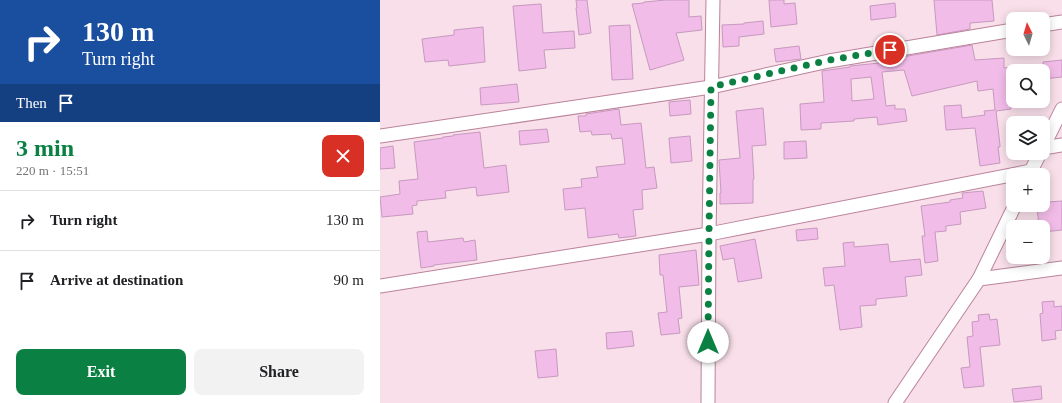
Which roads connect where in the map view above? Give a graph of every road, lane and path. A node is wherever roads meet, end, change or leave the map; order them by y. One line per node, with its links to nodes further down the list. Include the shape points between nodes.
1 (713, 0): 5 (street)
2 (1062, 22): 3 (street)
3 (1050, 25)
4 (1006, 31): 5 (street, via 829,60)
5 (711, 87): 8 (street); 13 (street)
6 (1062, 109): 7 (street)
7 (1050, 133)
8 (380, 136)
9 (1062, 145): 10 (street)
10 (1050, 146)
11 (1006, 178): 13 (street)
12 (1012, 212): 15 (street)
13 (709, 234): 16 (street); 17 (street)
14 (1062, 268): 15 (street)
15 (979, 279): 18 (street)
16 (380, 286)
17 (708, 403)
18 (896, 403)

